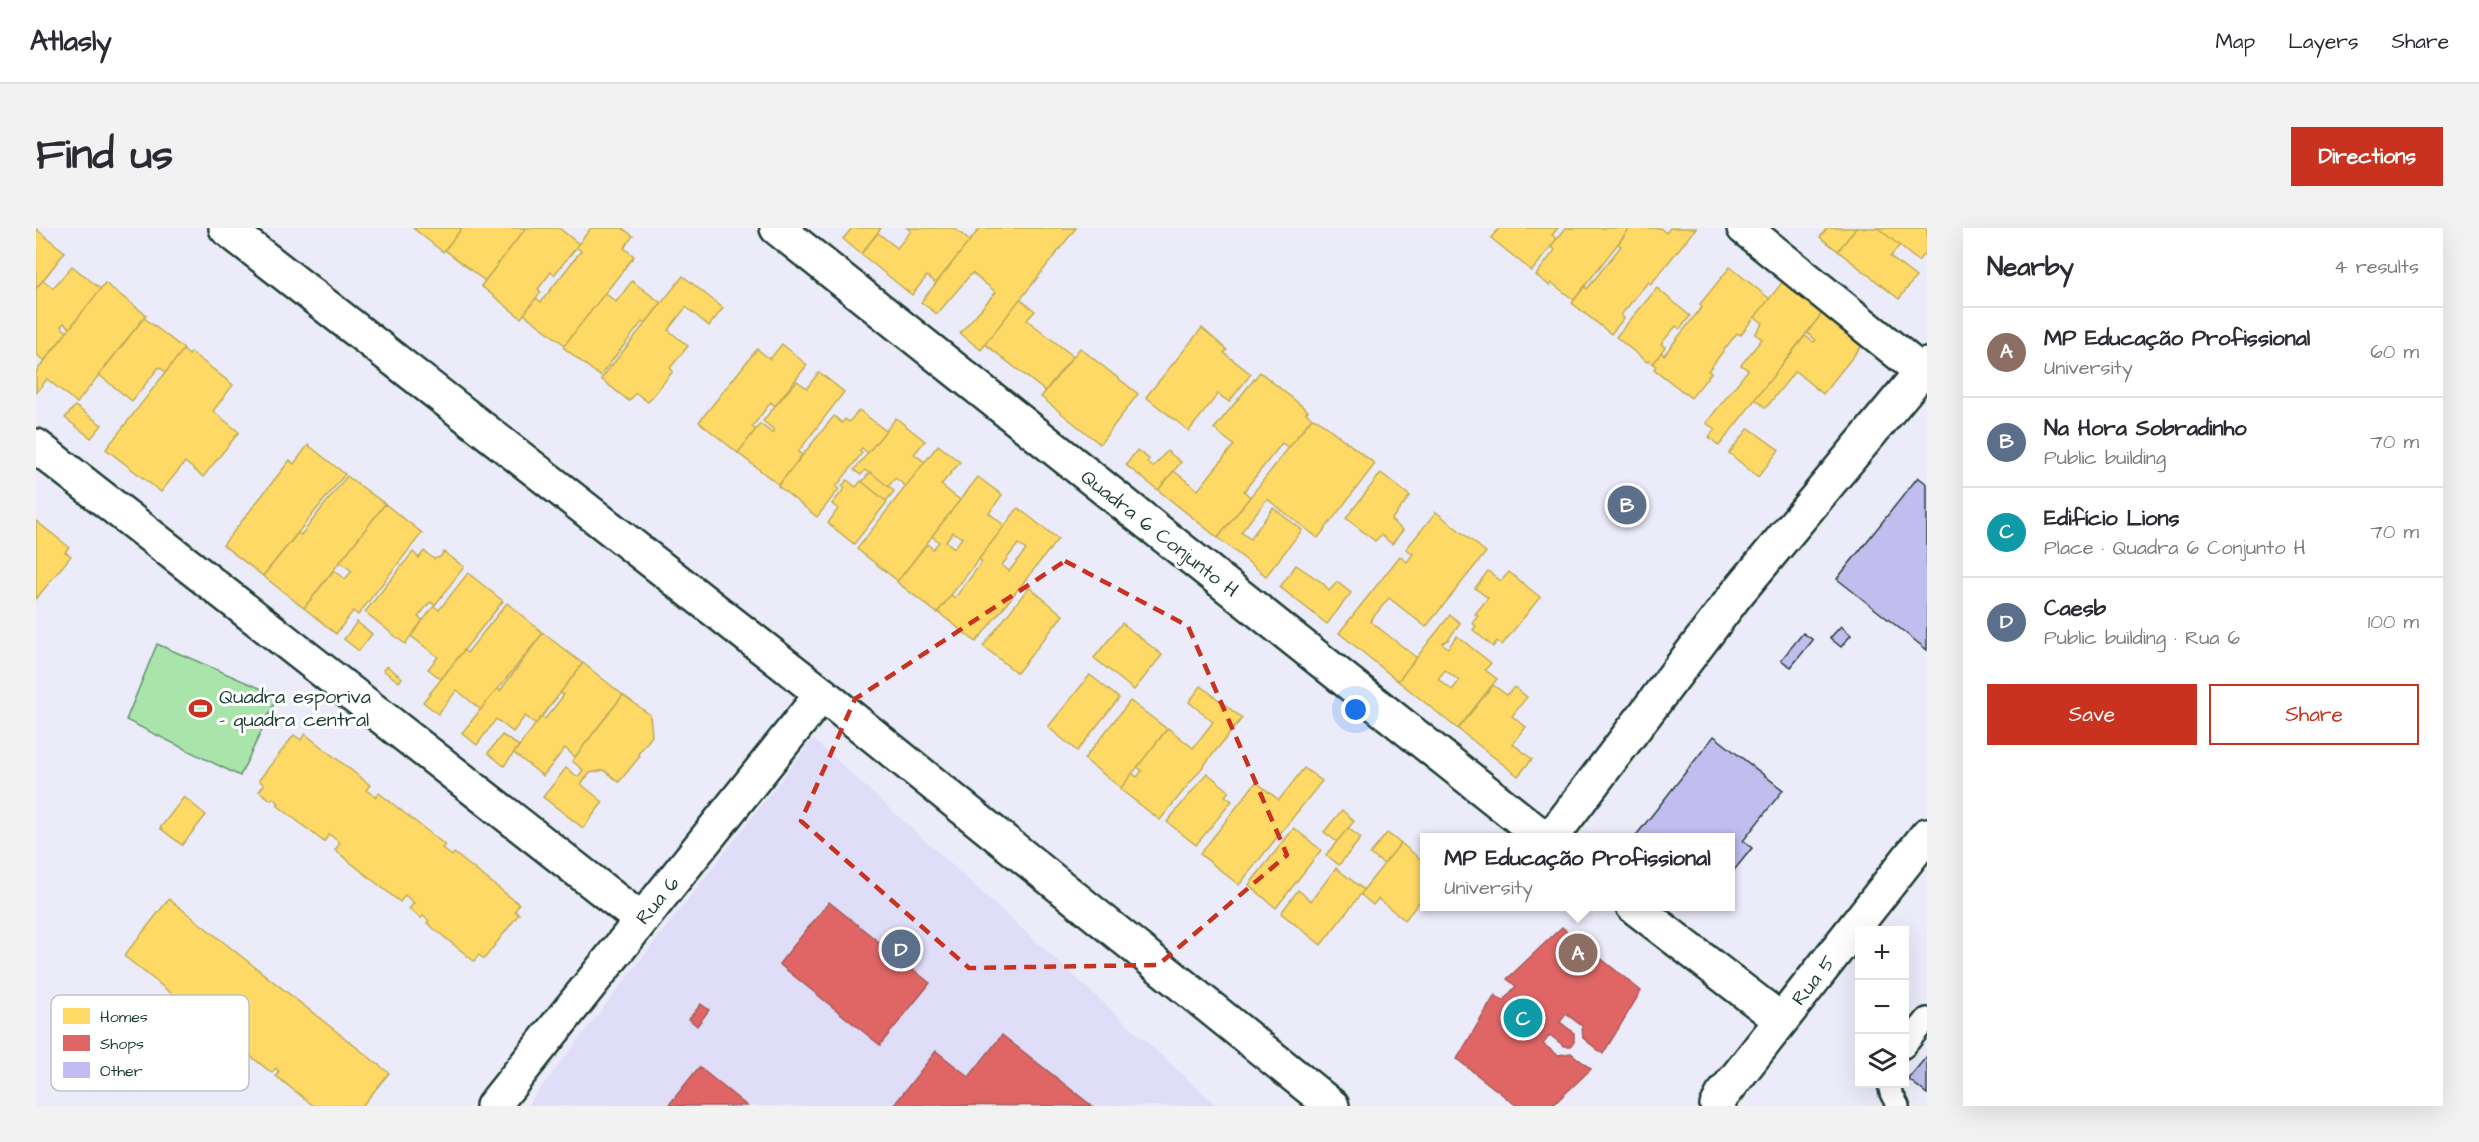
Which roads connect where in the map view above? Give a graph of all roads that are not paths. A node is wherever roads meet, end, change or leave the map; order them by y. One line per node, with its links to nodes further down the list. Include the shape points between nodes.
1 (226, 228): 6 (street)
2 (777, 228): 7 (street, Quadra 6 Conjunto H)
3 (1744, 228): 4 (street)
4 (1924, 368): 8 (street, via 1735,596)
5 (36, 446): 11 (street)
6 (822, 694): 11 (street, Rua 6); 18 (street)
7 (1539, 833)
8 (1554, 833)
9 (1927, 835): 13 (street, Rua 5)
10 (1639, 911): 13 (street)
11 (641, 920): 17 (street, Rua 6)
12 (1927, 1019): 14 (lane)
13 (1781, 1020): 16 (street, Rua 5)
14 (1909, 1042)
15 (1890, 1088): 19 (lane)
16 (1716, 1103)
17 (493, 1106)
18 (1332, 1106)
19 (1898, 1106)

